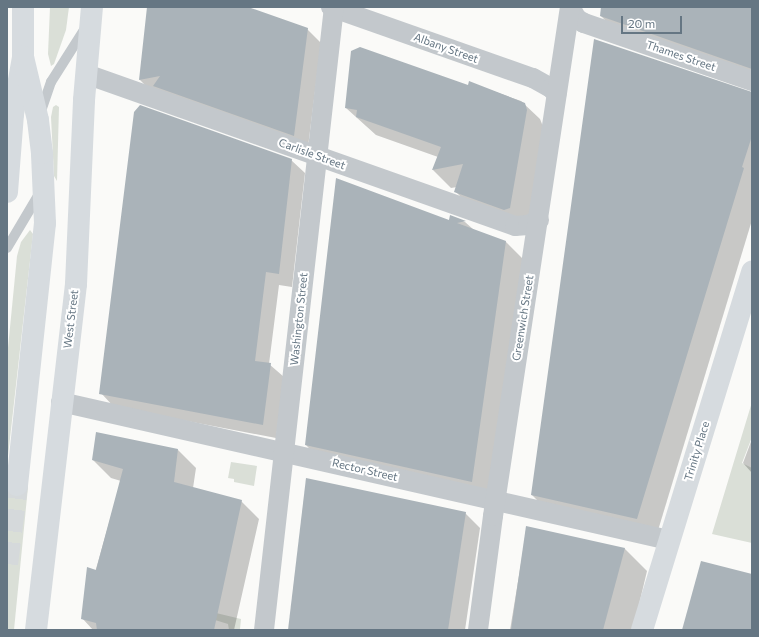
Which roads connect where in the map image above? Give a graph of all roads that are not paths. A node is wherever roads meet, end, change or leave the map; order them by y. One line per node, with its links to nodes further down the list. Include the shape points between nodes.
1 (23, 7): 5 (main road)
2 (333, 7): 8 (street, Albany Street, via 532,78); 10 (street, Washington Street)
3 (570, 7): 7 (street, Thames Street, via 577,19 584,23); 8 (street, Greenwich Street)
4 (91, 11): 6 (main road, West Street); 9 (lane, via 75,46 51,82)
5 (23, 58): 9 (main road); 12 (main road, via 13,114)
6 (86, 74): 10 (street, Carlisle Street); 16 (main road, West Street, via 80,239)
7 (752, 81)
8 (557, 94): 13 (street, Greenwich Street)
9 (38, 120): 11 (main road)
10 (317, 155): 13 (street, Carlisle Street, via 515,226 528,225); 17 (street, Washington Street)
11 (43, 175): 14 (lane, via 35,203); 18 (main road, via 45,223)
12 (7, 192)
13 (539, 220): 19 (street, Greenwich Street)
14 (7, 248)
15 (752, 272): 20 (main road, Trinity Place)
16 (61, 402): 17 (street, Rector Street); 21 (main road, West Street)
17 (284, 452): 19 (street, Rector Street); 22 (street, Washington Street)
18 (17, 485)
19 (495, 500): 20 (street, Rector Street); 23 (street, Greenwich Street)
20 (669, 540): 24 (main road, Trinity Place)
21 (36, 630)
22 (264, 630)
23 (478, 630)
24 (642, 630)

